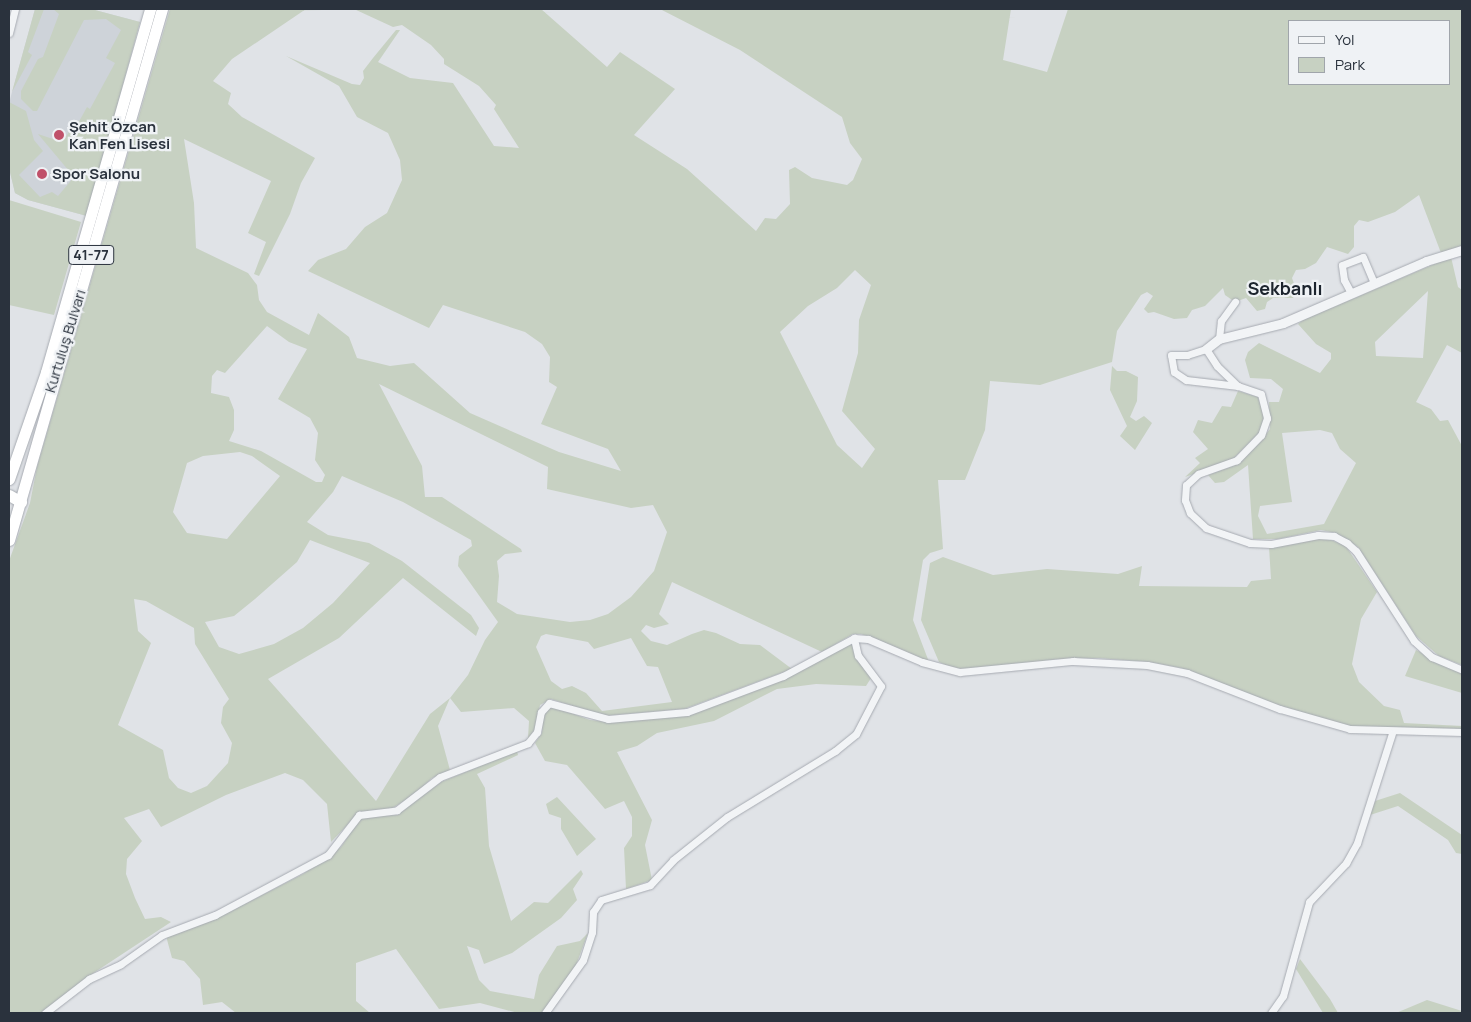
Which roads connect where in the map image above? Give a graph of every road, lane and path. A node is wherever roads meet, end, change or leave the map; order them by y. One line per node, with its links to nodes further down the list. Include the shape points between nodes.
1 (15, 9): 4 (street)
2 (150, 9): 12 (highway, Kurtuluş Bulvarı / 41-77, via 46,372)
3 (162, 9): 14 (highway, Kurtuluş Bulvarı / 41-77, via 37,436)
4 (9, 33)
5 (1462, 250): 6 (street)
6 (1374, 283): 7 (street); 7 (street, via 1363,257 1342,264)
7 (1350, 293): 9 (street, via 1283,323)
8 (1235, 302): 9 (street, via 1221,321)
9 (1220, 339): 10 (street)
10 (1206, 348): 11 (street, via 1217,366); 11 (street, via 1187,355 1171,355 1174,372 1192,382)
11 (1238, 386): 18 (street, via 1263,396 1266,425 1237,460 1198,474 1186,484 1185,500 1190,513 1206,528 1250,543 1272,544 1326,535 1347,543 1356,551 1418,645 1432,657)
12 (9, 479)
13 (9, 495): 14 (highway)
14 (21, 502): 15 (highway, Kurtuluş Bulvarı)
15 (13, 515): 16 (highway)
16 (9, 540)
17 (854, 638): 20 (street, via 868,639 922,662 960,672 1073,661 1147,665 1187,673 1278,708 1350,729); 21 (street, via 783,676 687,712 608,719 549,703 541,712 537,732 528,743 440,777 397,810 359,814 328,855 215,915 162,935 127,960 89,979); 22 (street, via 858,656 881,686 856,734 835,751 727,817 673,860 650,885 601,900 593,912 592,932 579,968)
18 (1462, 670)
19 (1462, 732): 20 (street)
20 (1392, 733): 23 (street, via 1360,836 1346,862 1309,902 1283,996)
21 (45, 1013)
22 (545, 1013)
23 (1271, 1013)

